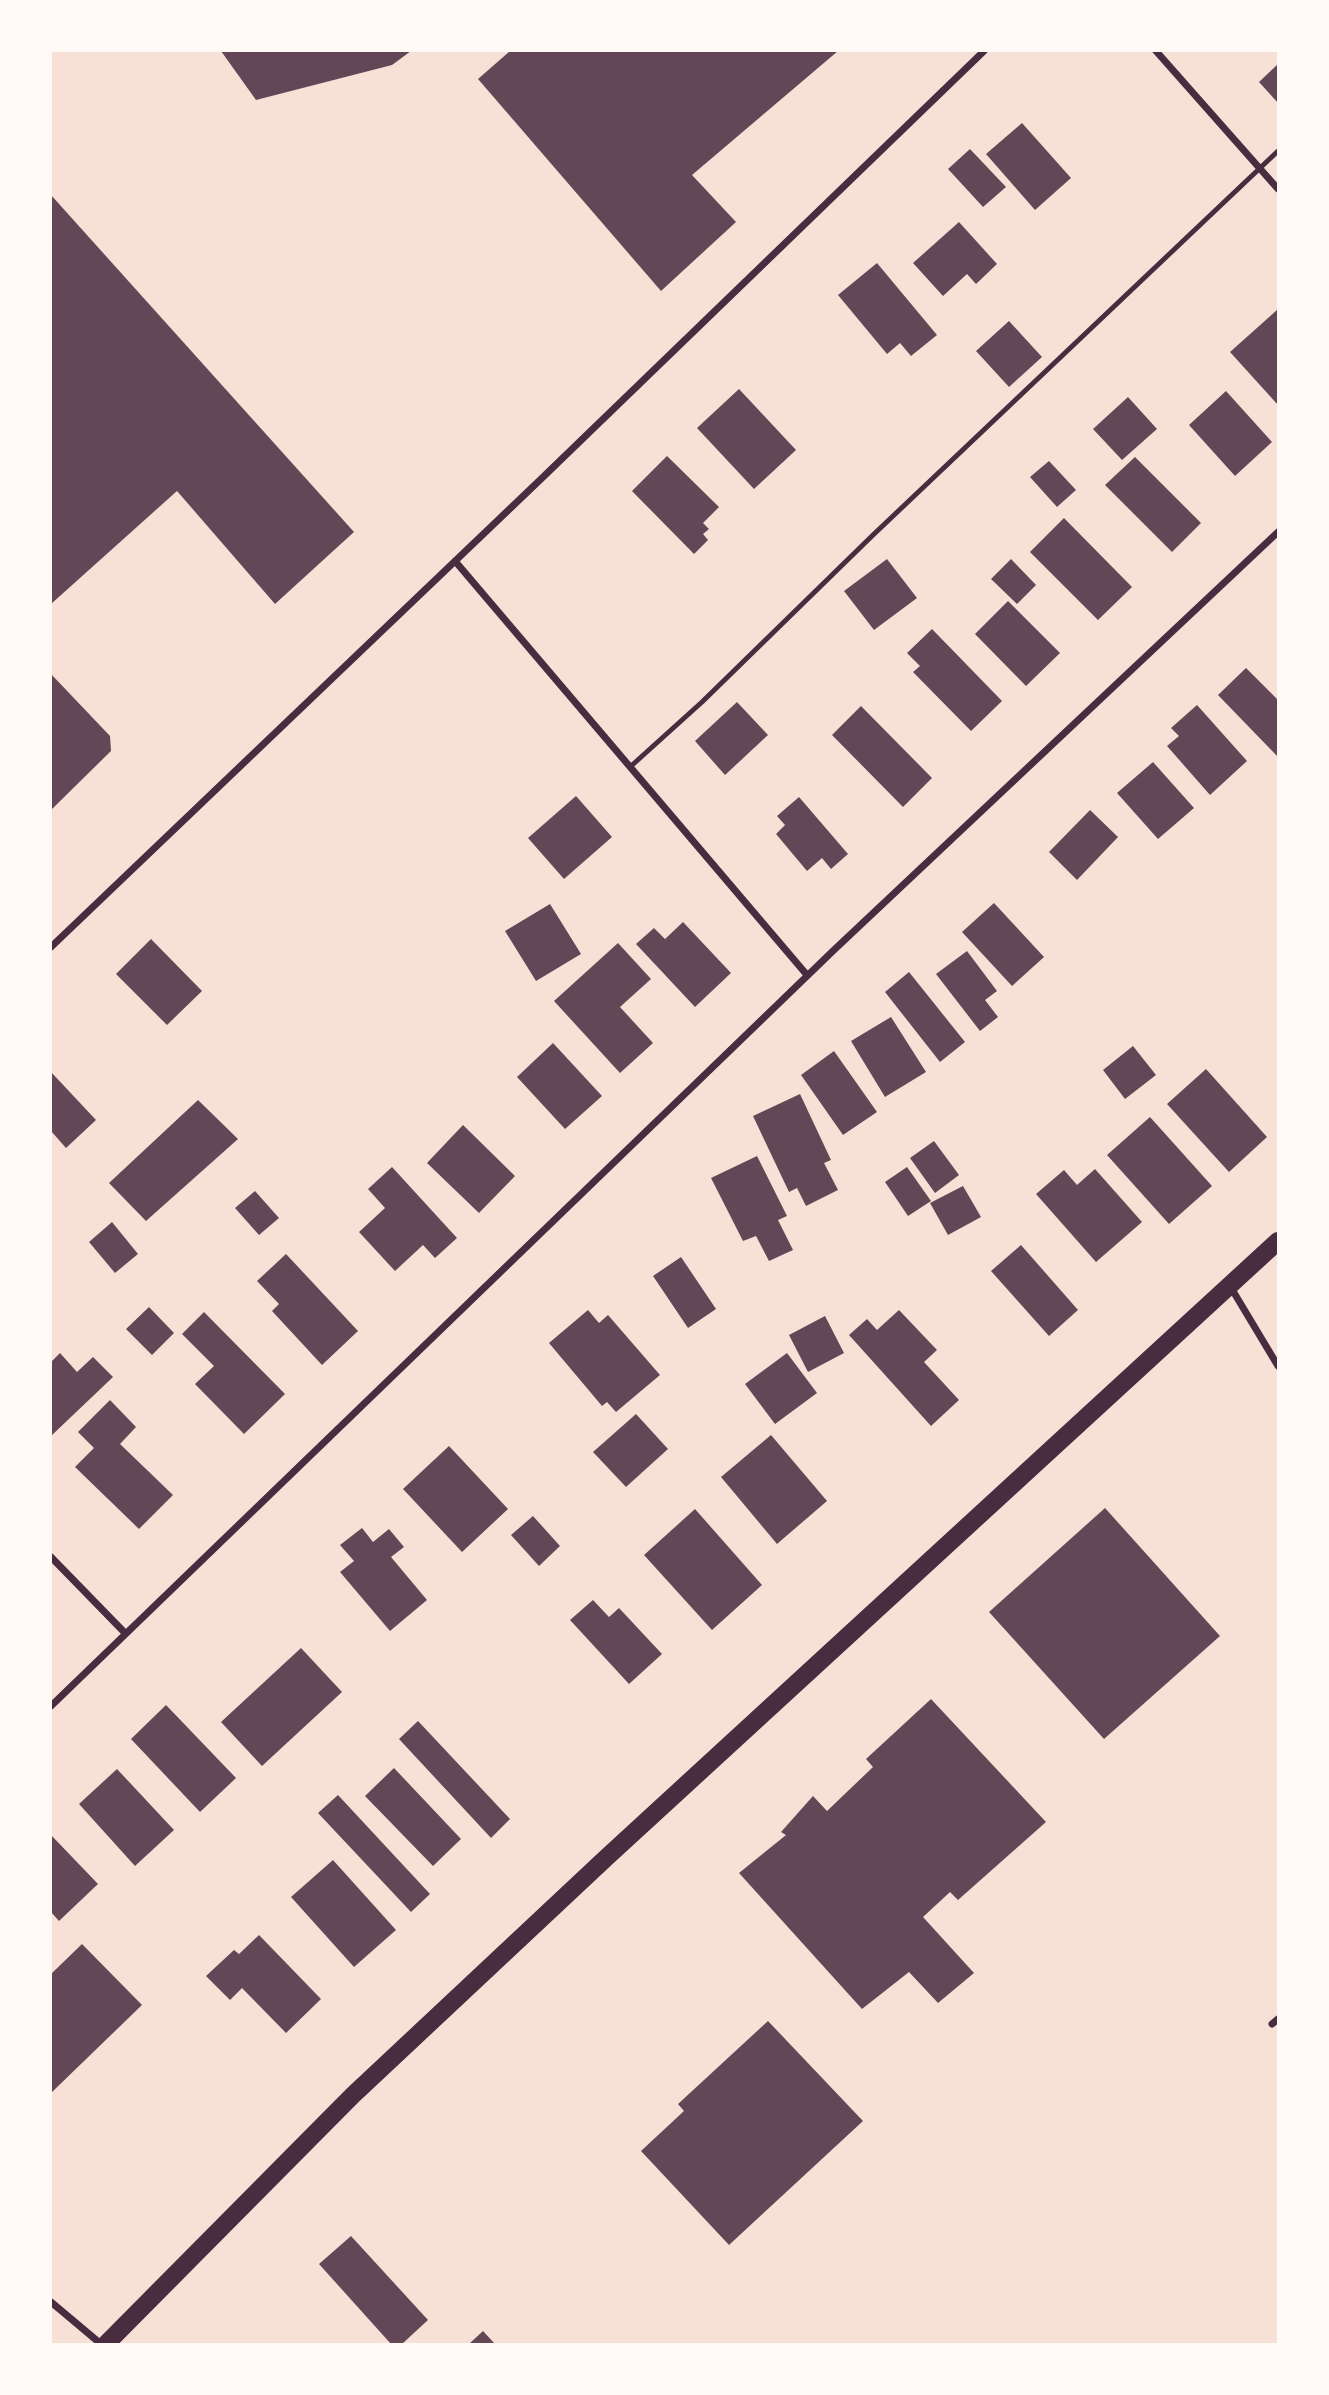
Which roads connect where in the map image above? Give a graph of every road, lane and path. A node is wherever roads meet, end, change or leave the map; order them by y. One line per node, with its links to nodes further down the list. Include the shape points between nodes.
1 (984, 51): 7 (street)
2 (1156, 51): 4 (street)
3 (1278, 151): 4 (lane)
4 (1260, 168): 5 (street); 8 (lane)
5 (1278, 189)
6 (1278, 532): 10 (street)
7 (455, 561): 8 (street); 9 (street)
8 (629, 767): 10 (street)
9 (51, 947)
10 (807, 975): 15 (street)
11 (1278, 1241): 12 (main road)
12 (1230, 1286): 13 (street); 18 (main road, via 353,2095)
13 (1278, 1366)
14 (51, 1558): 15 (street)
15 (125, 1633): 16 (street)
16 (51, 1706)
17 (51, 2302): 18 (street)
18 (104, 2344)

